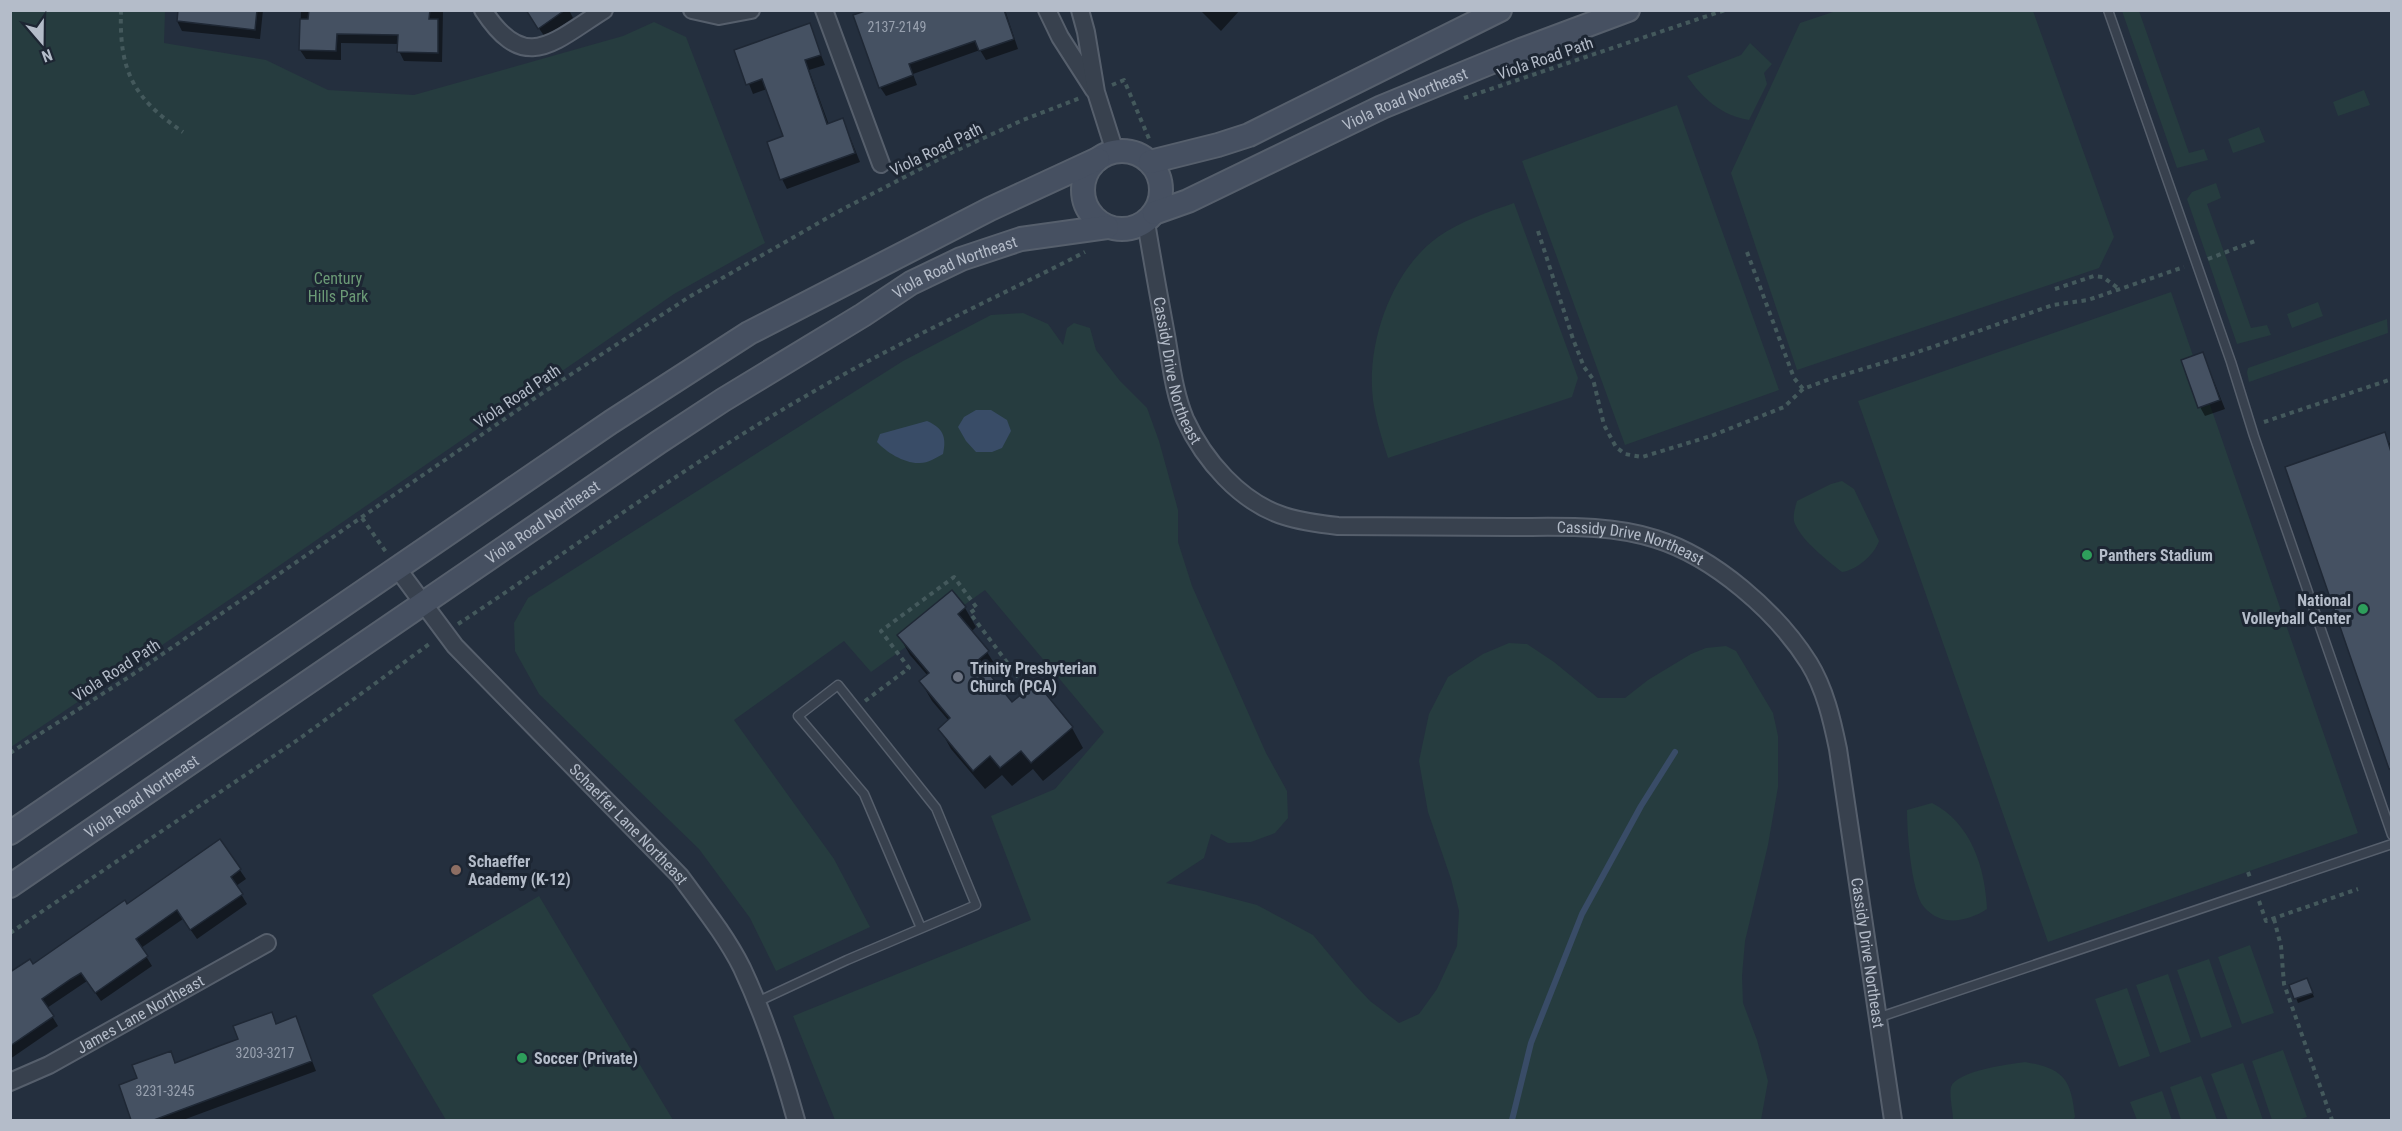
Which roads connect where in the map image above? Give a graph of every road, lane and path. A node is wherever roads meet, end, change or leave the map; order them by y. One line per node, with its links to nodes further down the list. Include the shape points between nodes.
1 (122, 10): 18 (path, via 120,41 126,68 159,116)
2 (483, 10): 3 (street, via 505,39 530,49 554,42)
3 (604, 10)
4 (692, 10): 5 (street, via 719,16)
5 (750, 10)
6 (825, 10): 21 (street)
7 (1047, 10): 14 (street, via 1075,63)
8 (1080, 10): 14 (street)
9 (1500, 10): 20 (main road, Viola Road Northeast, via 1249,135)
10 (1628, 10): 22 (main road, Viola Road Northeast, via 1382,107)
11 (1725, 10): 15 (path, Viola Road Path)
12 (2108, 10): 28 (lane)
13 (1124, 80): 17 (path)
14 (1096, 92): 19 (street)
15 (1463, 99)
16 (1063, 105): 34 (path, Viola Road Path, via 941,158 689,297)
17 (1138, 116)
18 (183, 132)
19 (1106, 156): 20 (main road, via 1130,152); 23 (main road, via 1085,177 1083,200 1095,219); 35 (main road, via 990,209 750,333)
20 (1150, 162): 22 (main road, via 1161,181 1162,192)
21 (881, 164)
22 (1150, 218): 23 (main road, via 1126,230); 53 (street, Cassidy Drive Northeast, via 1175,387 1185,419 1219,472 1259,504 1282,516 1338,526 1584,527 1645,536 1688,553 1742,587 1790,636 1810,664 1822,692 1838,749)
23 (1107, 227): 36 (main road, Viola Road Northeast, via 1021,239 961,259 911,283 668,436)
24 (1538, 231): 32 (path, via 1573,339 1593,380 1604,425 1616,447 1625,454 1642,457 1731,429 1784,407)
25 (2255, 241): 28 (path)
26 (1095, 247): 37 (path, via 811,392)
27 (1747, 252): 32 (path, via 1790,369)
28 (2197, 263): 30 (path); 42 (lane)
29 (2055, 289): 30 (path, via 2094,276 2103,277)
30 (2119, 290): 32 (path, via 2053,305)
31 (2391, 379): 33 (path)
32 (1803, 389)
33 (2264, 422)
34 (362, 518): 35 (path); 40 (path, Viola Road Path)
35 (397, 568): 36 (street, Schaeffer Lane Northeast); 41 (main road)
36 (423, 605): 37 (street, Schaeffer Lane Northeast); 45 (main road, Viola Road Northeast)
37 (444, 633): 50 (path, via 299,739); 52 (street, Schaeffer Lane Northeast, via 680,876 741,966)
38 (1027, 689): 39 (path, via 970,613 977,608 954,577 881,632 909,668)
39 (858, 706): 49 (lane, via 936,808 976,905); 49 (lane, via 838,685 798,716 864,794)
40 (10, 753)
41 (10, 833)
42 (2391, 835)
43 (2391, 844): 47 (lane)
44 (2248, 872): 47 (path)
45 (10, 886)
46 (2358, 889): 48 (path)
47 (2255, 892): 48 (path, via 2266,921); 53 (lane)
48 (2274, 918): 57 (path, via 2284,984)
49 (921, 928): 52 (lane)
50 (10, 933)
51 (267, 943): 54 (street, James Lane Northeast, via 49,1065)
52 (757, 1002): 55 (street, Schaeffer Lane Northeast)
53 (1877, 1018): 56 (street, Cassidy Drive Northeast)
54 (10, 1082)
55 (796, 1120)
56 (1893, 1120)
57 (2332, 1120)

